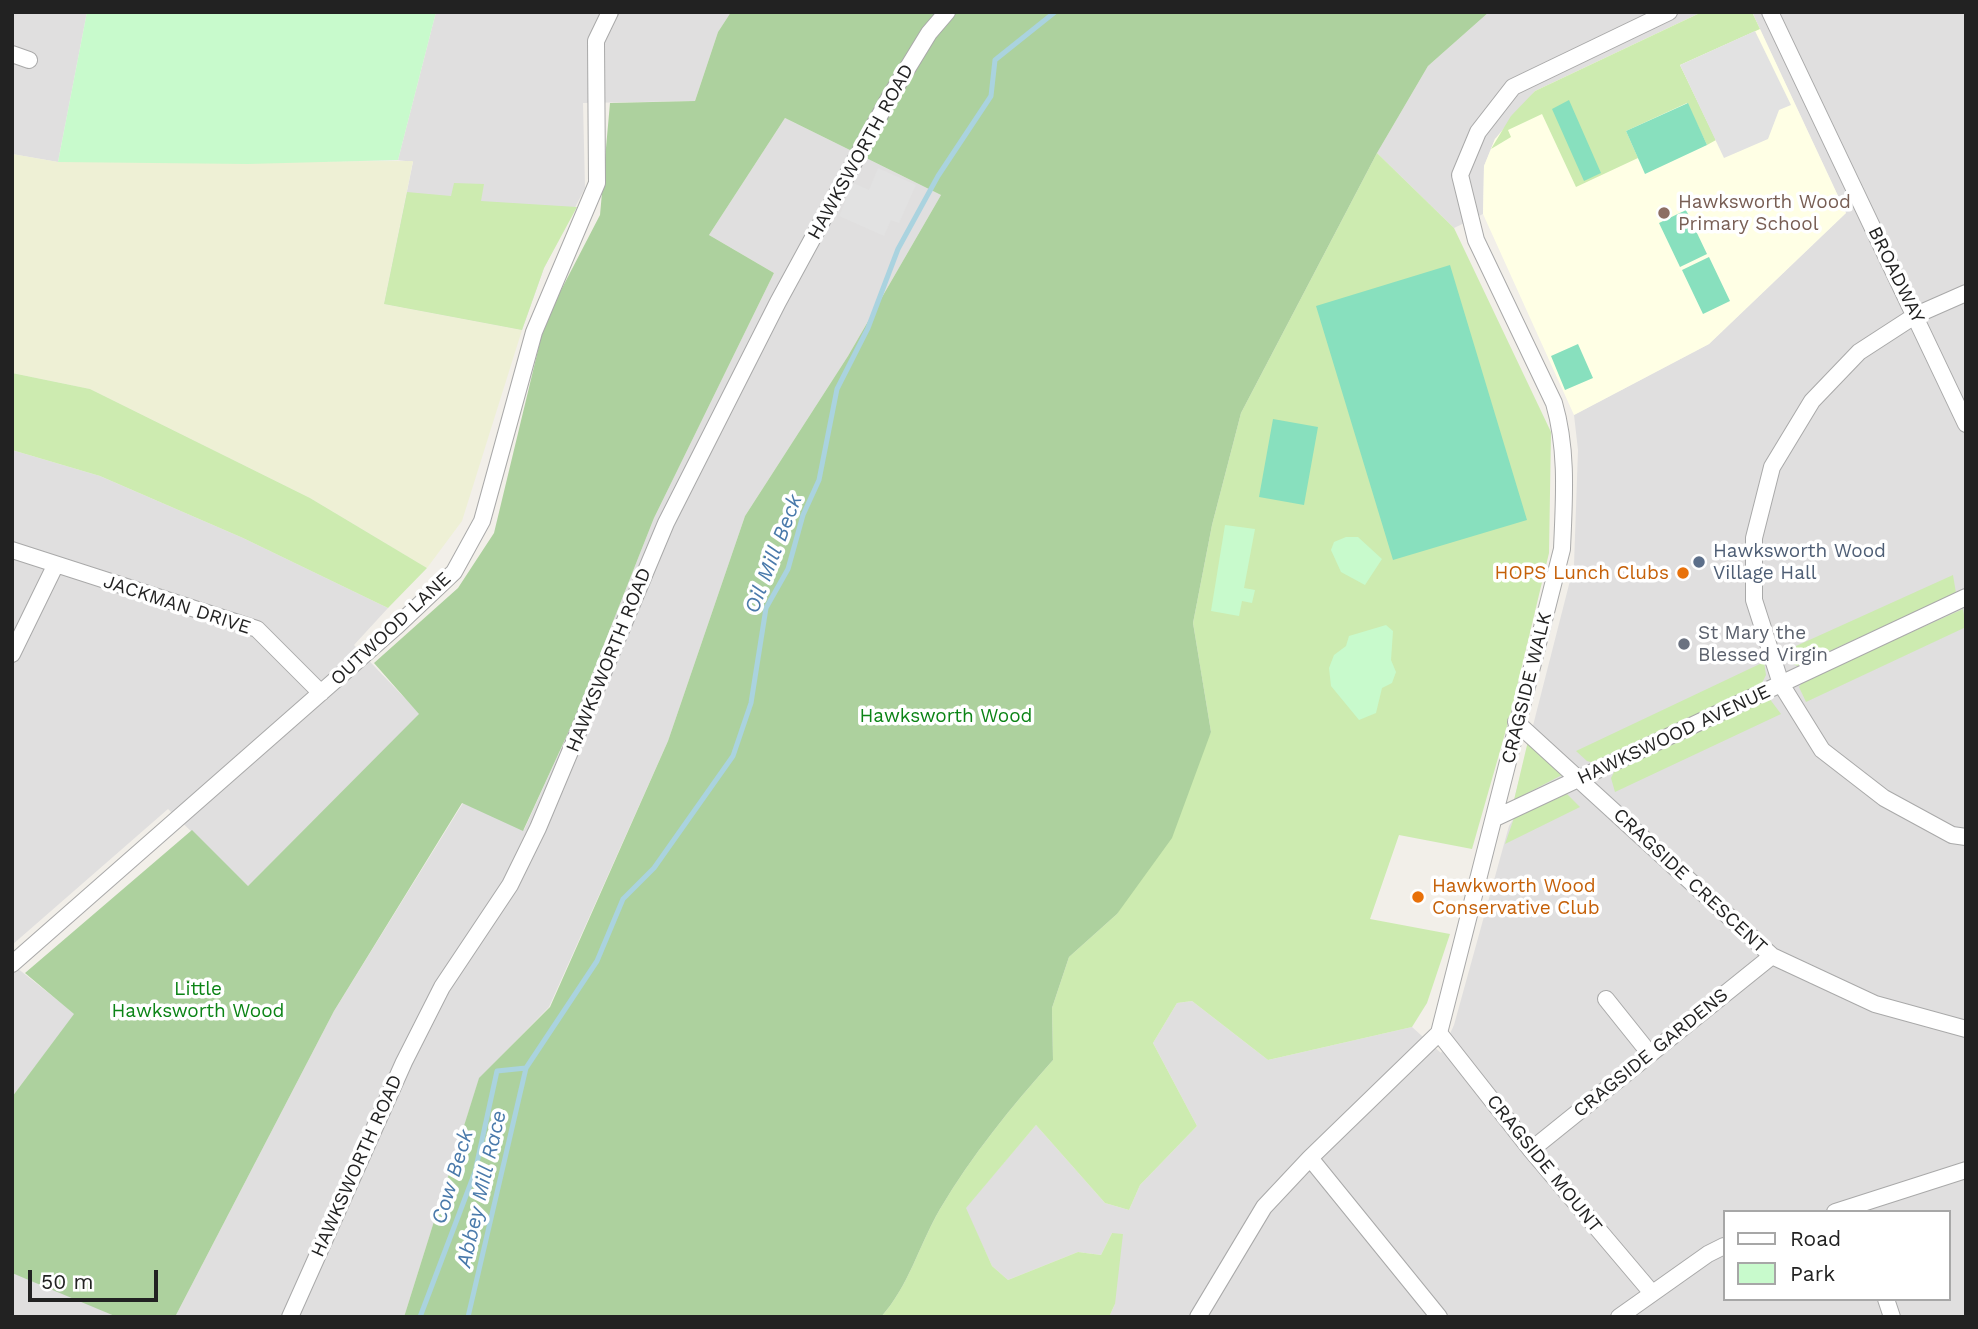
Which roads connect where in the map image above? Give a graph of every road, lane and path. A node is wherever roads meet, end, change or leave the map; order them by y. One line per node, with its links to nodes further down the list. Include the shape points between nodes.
1 (610, 12): 15 (street, OUTWOOD LANE, via 596,41 597,183 534,331 482,521 454,572)
2 (947, 12): 33 (street, HAWKSWORTH ROAD, via 888,100 778,302 666,523 538,828 510,885 442,987 423,1024)
3 (1669, 12): 16 (street, CRAGSIDE WALK, via 1513,87 1478,132 1460,175 1476,240 1562,429 1562,549)
4 (1770, 12): 8 (street, BROADWAY)
5 (12, 54): 6 (street)
6 (29, 60)
7 (1966, 293): 8 (street)
8 (1916, 315): 9 (street, BROADWAY); 14 (street, via 1859,352 1812,401 1772,467 1754,538 1754,600)
9 (1966, 424)
10 (12, 550): 11 (street, JACKMAN DRIVE)
11 (55, 566): 13 (street); 15 (street, JACKMAN DRIVE, via 257,629)
12 (1966, 597): 14 (street, HAWKSWOOD AVENUE)
13 (12, 654)
14 (1781, 684): 17 (street, HAWKSWOOD AVENUE); 19 (street, via 1822,750 1884,798 1952,835)
15 (321, 693): 21 (street, OUTWOOD LANE)
16 (1516, 722): 17 (street, CRAGSIDE CRESCENT); 18 (street, CRAGSIDE WALK)
17 (1579, 780): 18 (street, HAWKSWOOD AVENUE); 20 (street, CRAGSIDE CRESCENT)
18 (1495, 818): 24 (street, CRAGSIDE WALK)
19 (1966, 837)
20 (1772, 956): 23 (street, CRAGSIDE CRESCENT, via 1875,1004); 25 (street, CRAGSIDE GARDENS)
21 (12, 964)
22 (1606, 999): 25 (street)
23 (1966, 1029)
24 (1439, 1033): 26 (street, CRAGSIDE MOUNT); 27 (street)
25 (1650, 1054): 26 (street, CRAGSIDE GARDENS)
26 (1531, 1150): 31 (street, CRAGSIDE MOUNT)
27 (1310, 1158): 32 (street, via 1264,1207); 34 (street)
28 (1966, 1170): 29 (street)
29 (1858, 1209)
30 (1722, 1248): 31 (street)
31 (1652, 1293): 35 (street)
32 (1203, 1314)
33 (290, 1317)
34 (1439, 1317)
35 (1619, 1317)

